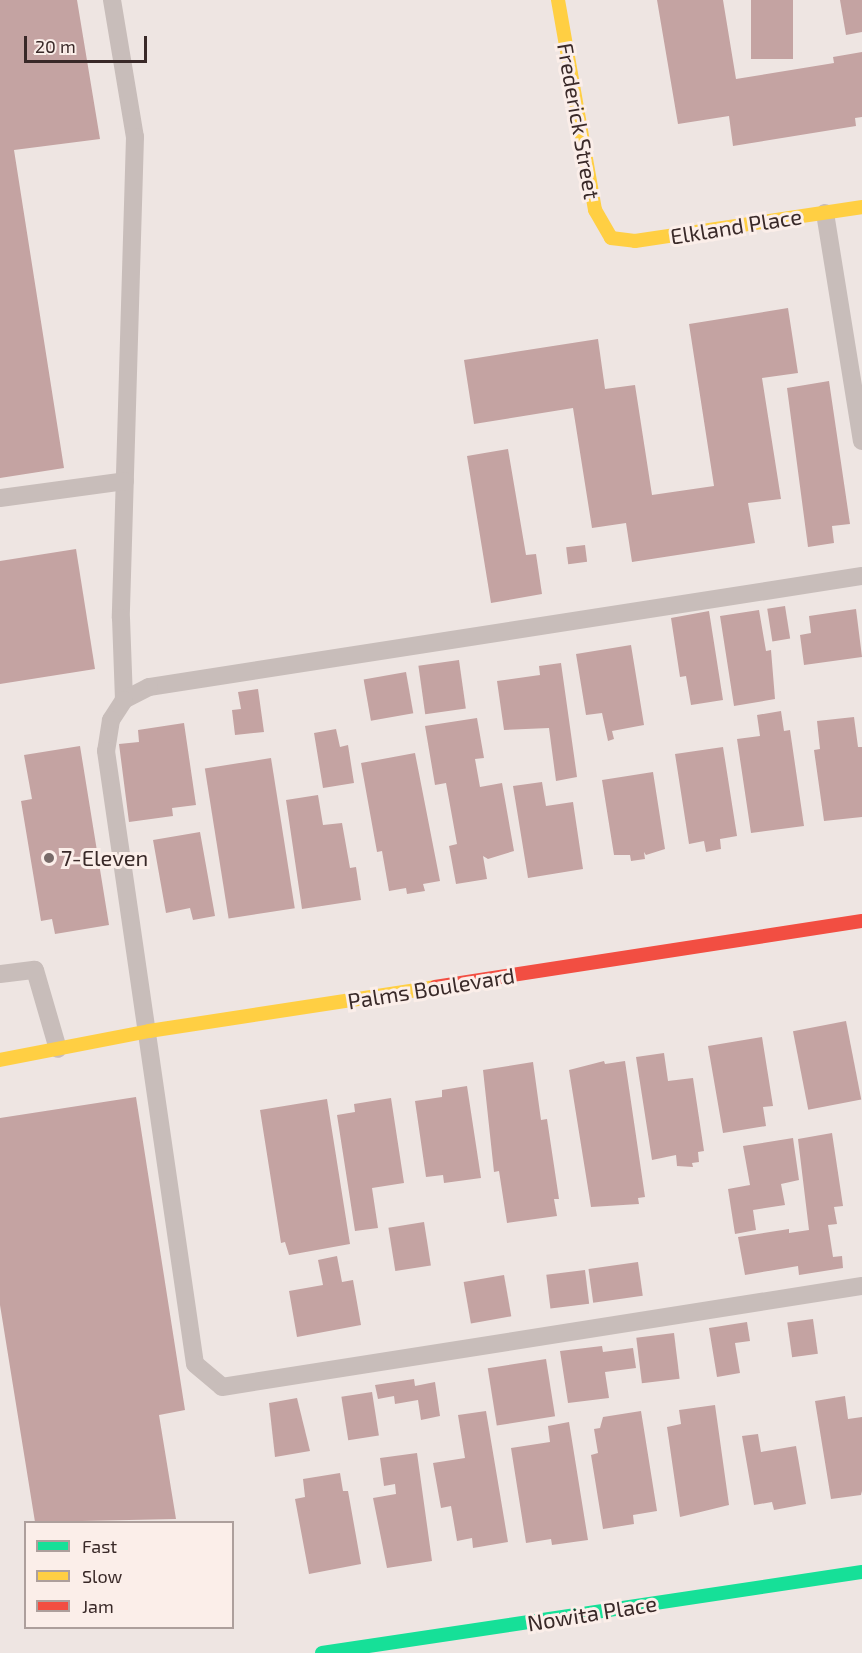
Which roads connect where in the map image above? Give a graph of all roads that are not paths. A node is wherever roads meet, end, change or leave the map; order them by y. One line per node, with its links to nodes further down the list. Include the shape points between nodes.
1 (112, 0): 7 (lane, via 135,137)
2 (558, 0): 5 (street, Frederick Street, via 595,210)
3 (862, 207): 4 (street, Elkland Place)
4 (825, 213): 5 (street, Elkland Place, via 635,242); 6 (lane)
5 (611, 238)
6 (862, 441)
7 (125, 481): 8 (lane); 10 (lane, via 121,618)
8 (0, 498)
9 (862, 576): 10 (lane, via 149,687)
10 (124, 700): 13 (lane, via 111,720 106,751)
11 (862, 921): 13 (street, Palms Boulevard)
12 (0, 974): 14 (lane, via 35,970)
13 (149, 1031): 14 (street, Palms Boulevard); 16 (lane, via 195,1364 222,1387)
14 (58, 1049): 15 (street, Palms Boulevard)
15 (0, 1060)
16 (862, 1286)
17 (862, 1572): 18 (street, Nowita Place)
18 (322, 1653)

